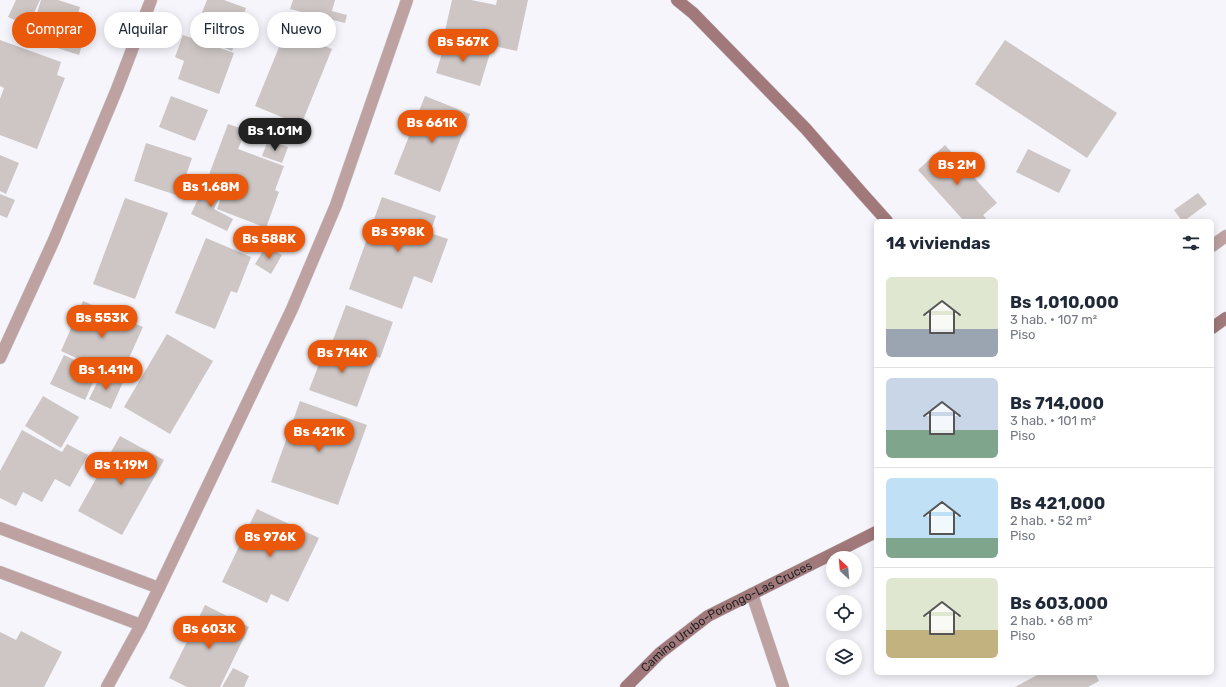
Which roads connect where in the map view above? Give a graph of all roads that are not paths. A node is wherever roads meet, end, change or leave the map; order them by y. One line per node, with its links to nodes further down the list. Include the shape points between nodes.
1 (150, 0): 9 (street, via 117,89 54,240)
2 (407, 0): 13 (street, via 336,205 292,309)
3 (677, 0): 4 (main road, via 693,13 806,129)
4 (885, 219)
5 (1226, 236): 6 (street)
6 (1214, 245)
7 (1226, 318): 8 (main road)
8 (1214, 327)
9 (0, 358)
10 (0, 528): 13 (street)
11 (874, 533): 14 (main road, Camino Urubo-Porongo-Las Cruces)
12 (0, 572): 15 (street)
13 (159, 588): 15 (street)
14 (752, 594): 17 (main road, Camino Urubo-Porongo-Las Cruces, via 708,616 660,653); 18 (street)
15 (141, 625): 16 (street)
16 (107, 687)
17 (626, 687)
18 (783, 687)

